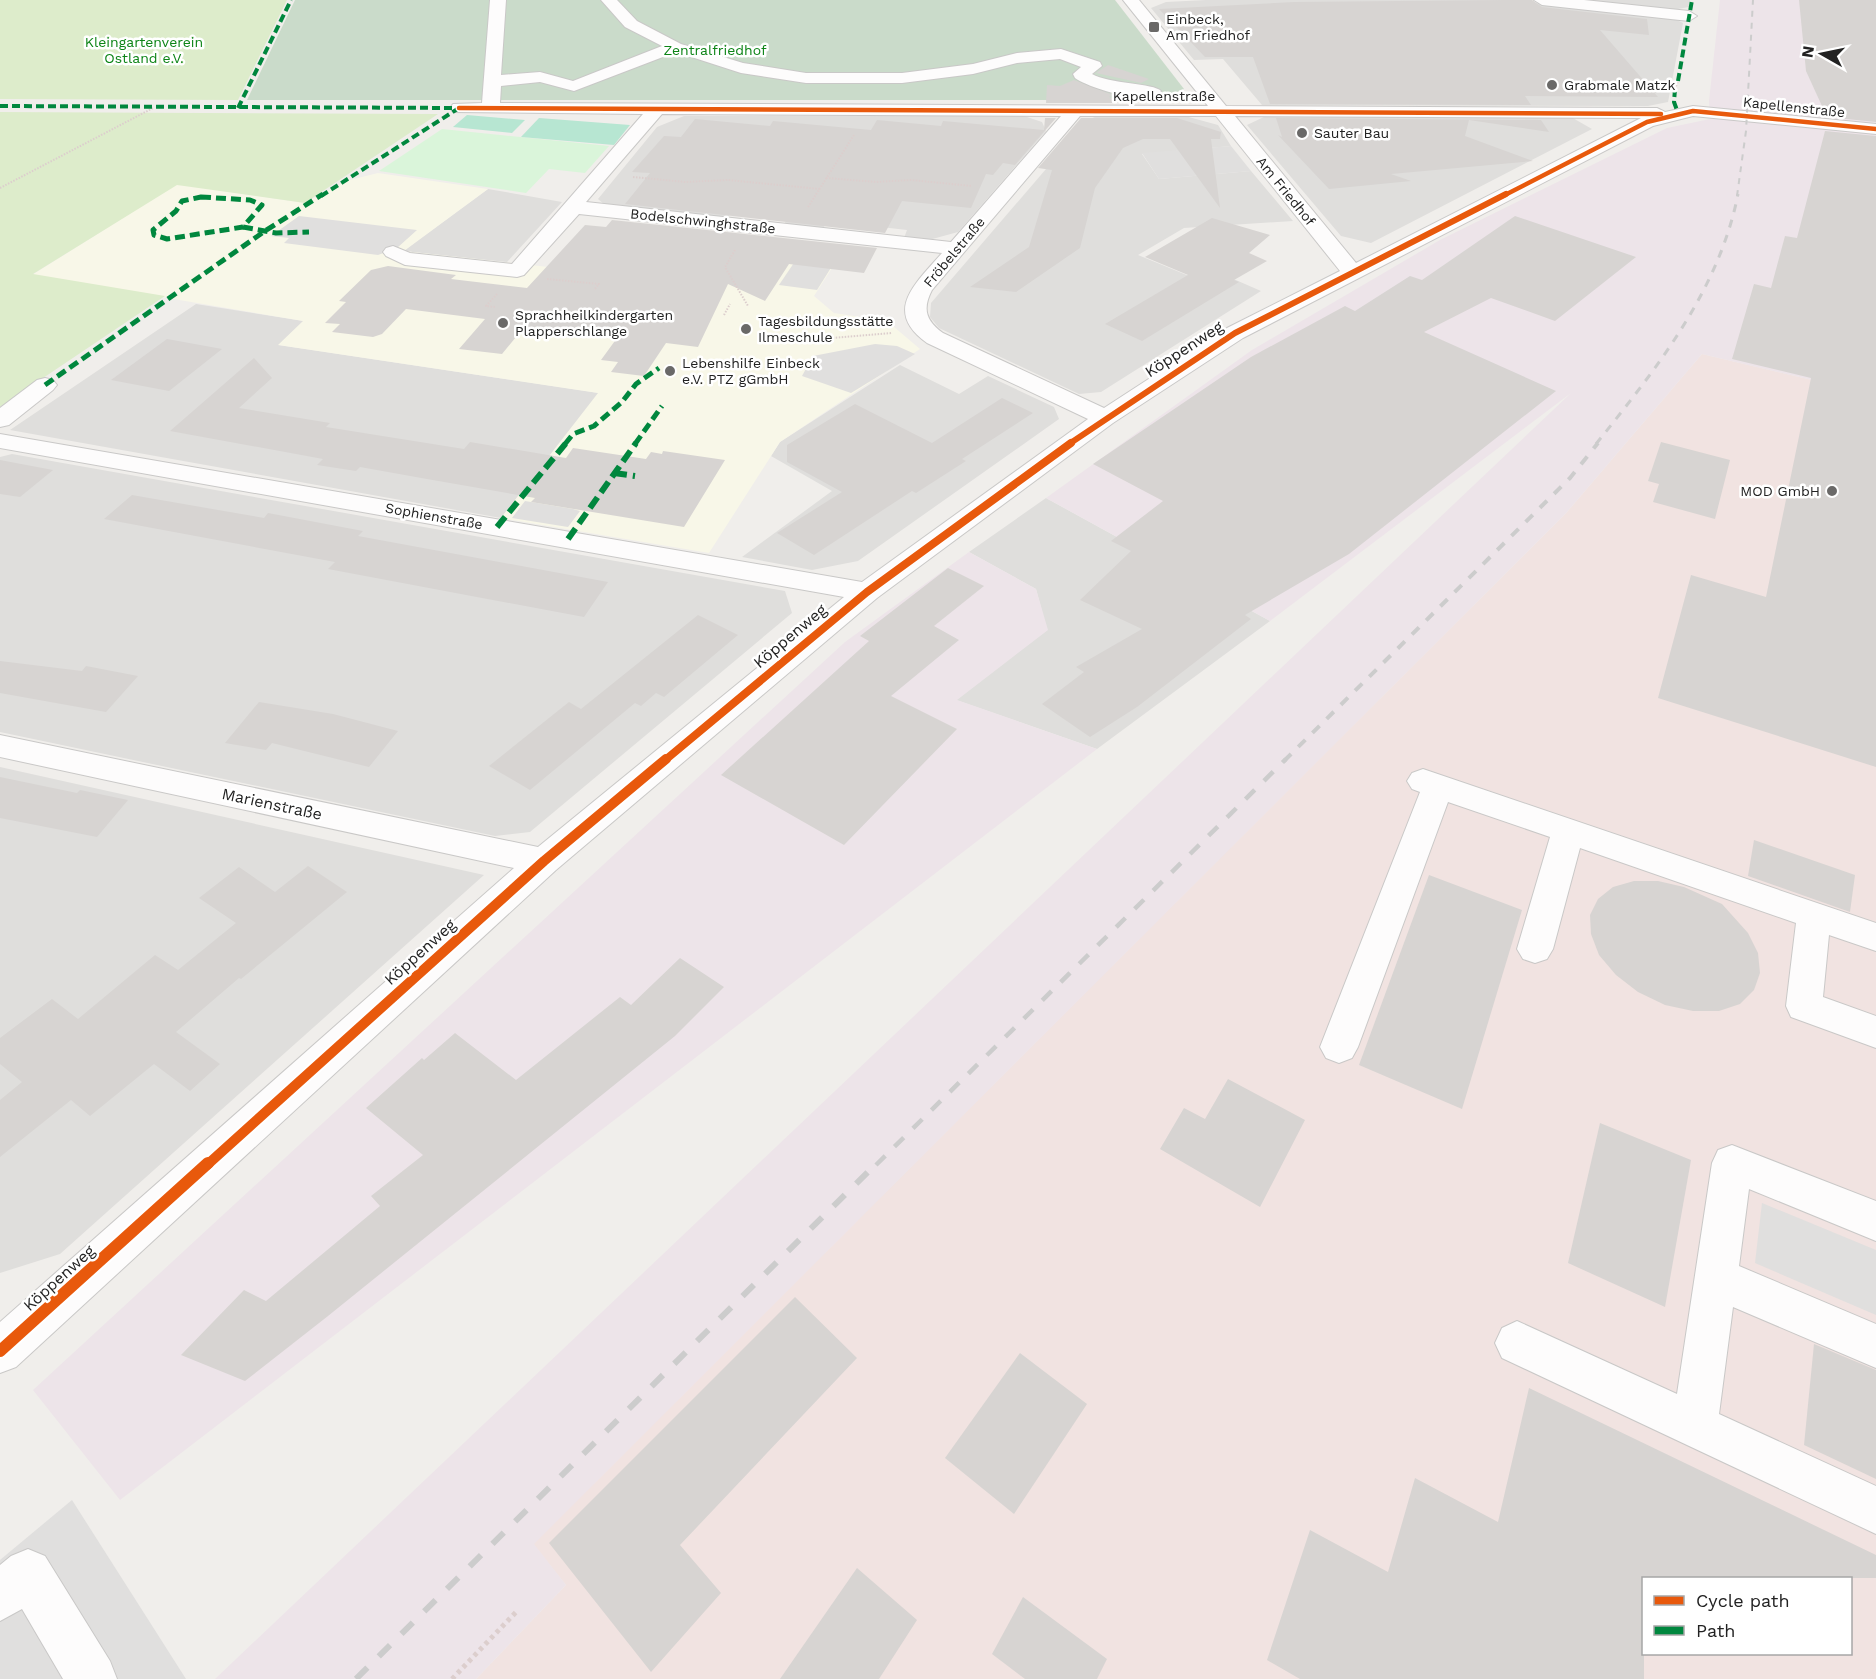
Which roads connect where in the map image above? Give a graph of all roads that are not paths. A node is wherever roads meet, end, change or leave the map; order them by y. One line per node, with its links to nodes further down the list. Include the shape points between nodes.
1 (498, 0): 7 (street)
2 (609, 0): 6 (street, via 631,24)
3 (1132, 0): 13 (street, Am Friedhof)
4 (1542, 0): 5 (street)
5 (1689, 16)
6 (675, 47): 7 (street, via 574,86 540,76); 13 (street, via 741,68 806,78 902,78 1062,54 1094,66 1081,74 1091,82 1129,90 1163,91)
7 (495, 81): 10 (street)
8 (1673, 102): 13 (street, Kapellenstraße, via 1635,112); 14 (street, Köppenweg); 19 (street, Köppenweg, via 1627,130)
9 (459, 108): 10 (street, Kapellenstraße)
10 (490, 108): 11 (street, Kapellenstraße)
11 (657, 109): 12 (street, Kapellenstraße); 16 (street, via 576,200)
12 (1076, 109): 13 (street, Kapellenstraße); 17 (street, Fröbelstraße)
13 (1220, 110): 19 (street, Am Friedhof)
14 (1710, 112): 15 (street, Kapellenstraße)
15 (1876, 129)
16 (576, 205): 17 (street, Bodelschwinghstraße, via 583,209); 18 (street, via 517,271 405,259)
17 (957, 249): 21 (street, Fröbelstraße, via 916,299 914,313 920,327 935,338)
18 (393, 252)
19 (1352, 272): 21 (street, Köppenweg, via 1235,333)
20 (45, 385): 22 (street)
21 (1105, 418): 24 (street, Köppenweg)
22 (0, 420)
23 (0, 441): 24 (street, Sophienstraße)
24 (867, 591): 27 (street, Köppenweg)
25 (0, 746): 27 (street, Marienstraße)
26 (1568, 831): 28 (street); 30 (street); 32 (street, via 1431,783)
27 (544, 861): 35 (street, Köppenweg)
28 (1814, 916): 29 (street); 31 (street, via 1804,1006)
29 (1876, 937)
30 (1535, 949)
31 (1876, 1032)
32 (1339, 1047)
33 (1876, 1221): 34 (street, via 1732,1163)
34 (1716, 1278): 37 (street); 38 (street)
35 (4, 1342)
36 (1517, 1343): 38 (street)
37 (1876, 1346)
38 (1695, 1426): 39 (street)
39 (1876, 1510)
40 (0, 1596): 41 (street, via 28,1573)
41 (92, 1679)

